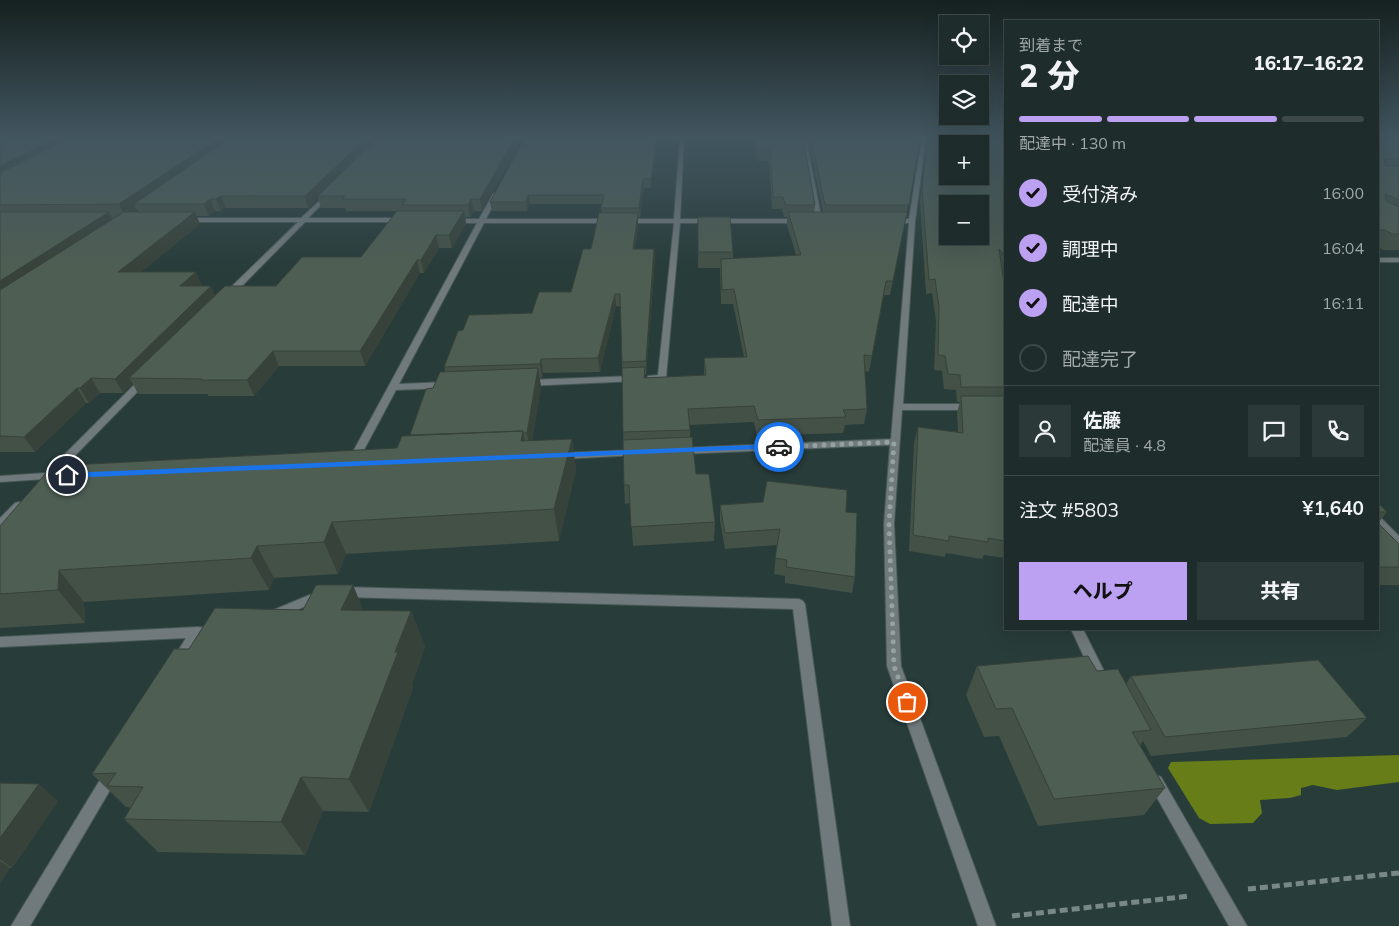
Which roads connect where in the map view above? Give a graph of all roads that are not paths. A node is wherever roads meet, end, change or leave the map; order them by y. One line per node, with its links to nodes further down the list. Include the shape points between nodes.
1 (679, 181): 11 (street)
2 (812, 181): 12 (street)
3 (918, 181): 15 (street)
4 (337, 186): 7 (street)
5 (500, 188): 10 (street)
6 (178, 220): 7 (street)
7 (303, 220): 8 (street); 18 (street)
8 (413, 220)
9 (443, 220): 10 (street)
10 (483, 221): 11 (street); 22 (street)
11 (677, 221): 12 (street); 20 (street, via 662,378)
12 (819, 221): 13 (street)
13 (828, 221)
14 (884, 221): 15 (street)
15 (912, 221): 23 (street)
16 (1379, 260): 17 (street)
17 (1399, 260)
18 (220, 304)
19 (153, 371): 32 (street)
20 (512, 383)
21 (453, 385): 22 (street)
22 (393, 387): 29 (street)
23 (897, 407): 24 (street); 25 (street)
24 (985, 407)
25 (894, 442): 27 (street); 48 (street, via 889,524 894,666)
26 (647, 452): 28 (street)
27 (667, 452)
28 (548, 457)
29 (350, 465)
30 (68, 475): 32 (street)
31 (0, 479): 32 (street)
32 (45, 480)
33 (28, 497): 35 (street)
34 (1379, 523): 36 (street)
35 (0, 525)
36 (1399, 543)
37 (260, 620): 47 (street, via 329,592 799,604)
38 (1077, 630): 43 (street)
39 (225, 631): 40 (street)
40 (197, 632): 41 (street); 42 (street)
41 (0, 642)
42 (171, 674)
43 (1111, 699)
44 (121, 758): 46 (street)
45 (1147, 767): 49 (street)
46 (20, 926)
47 (841, 926)
48 (987, 926)
49 (1238, 926)

